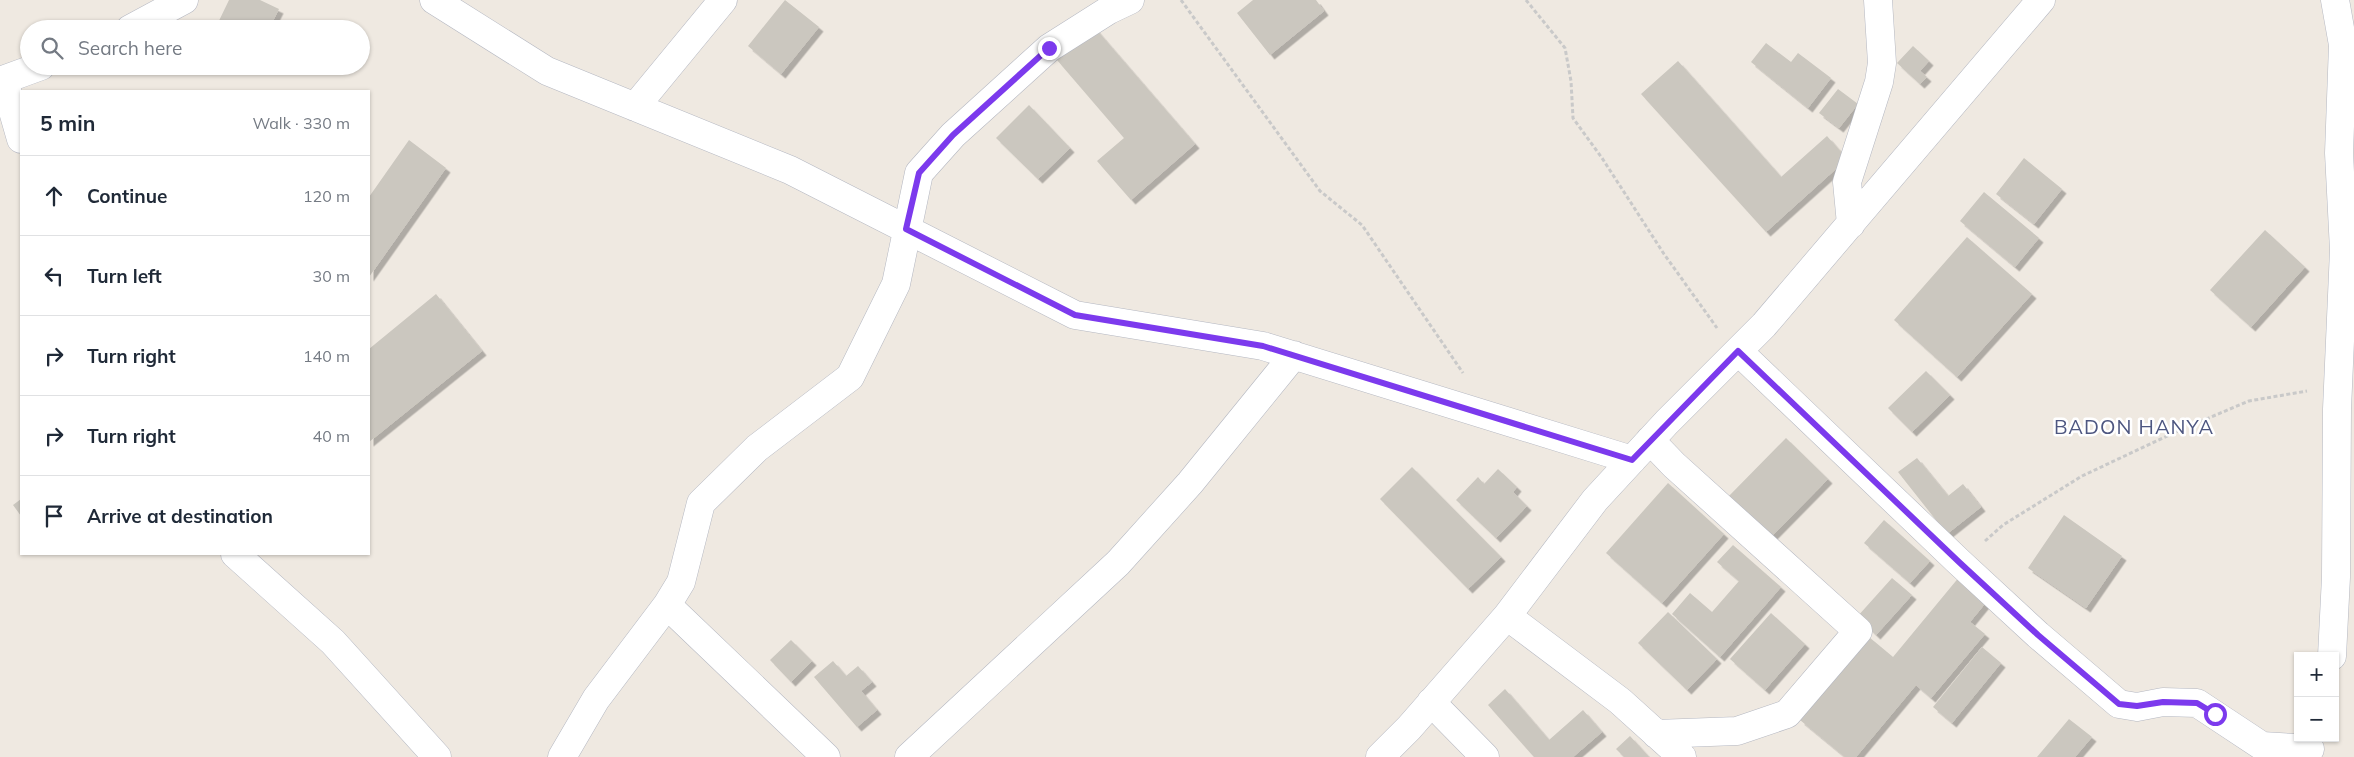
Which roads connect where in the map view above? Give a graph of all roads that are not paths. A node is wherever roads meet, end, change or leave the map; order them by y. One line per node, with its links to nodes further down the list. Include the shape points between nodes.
1 (184, 0): 8 (street)
2 (434, 0): 12 (street, via 547,71)
3 (723, 0): 12 (street)
4 (1130, 0): 15 (street, via 1049,48 953,135 919,173)
5 (1878, 0): 14 (street, via 1882,63 1847,182)
6 (2041, 0): 14 (street)
7 (2335, 0): 9 (street)
8 (147, 20)
9 (2349, 39): 16 (street, via 2339,152)
10 (20, 74): 11 (street)
11 (2, 81): 13 (street)
12 (635, 107): 15 (street, via 790,170)
13 (20, 136)
14 (1850, 224): 17 (street)
15 (906, 229): 18 (street, via 1075,315 1263,346); 23 (street, via 896,284 850,377 757,448 701,503 680,582)
16 (2349, 248): 21 (street, via 2338,386)
17 (1738, 351): 19 (street); 28 (street, via 1959,562 2119,704 2197,703 2262,746)
18 (1294, 355): 20 (street); 32 (street, via 1190,484 1118,563)
19 (1650, 440): 20 (street); 27 (street, via 1858,631 1787,714 1737,731)
20 (1632, 460): 24 (street, via 1595,500)
21 (2345, 500): 25 (street)
22 (236, 555): 29 (street, via 333,642)
23 (667, 605): 30 (street, via 596,699); 31 (street)
24 (1507, 616): 26 (street); 27 (street, via 1620,701)
25 (2332, 652)
26 (1431, 702): 33 (street); 34 (street)
27 (1656, 734): 35 (street)
28 (2310, 748)
29 (437, 757)
30 (562, 757)
31 (826, 757)
32 (909, 757)
33 (1380, 757)
34 (1485, 757)
35 (1682, 757)

